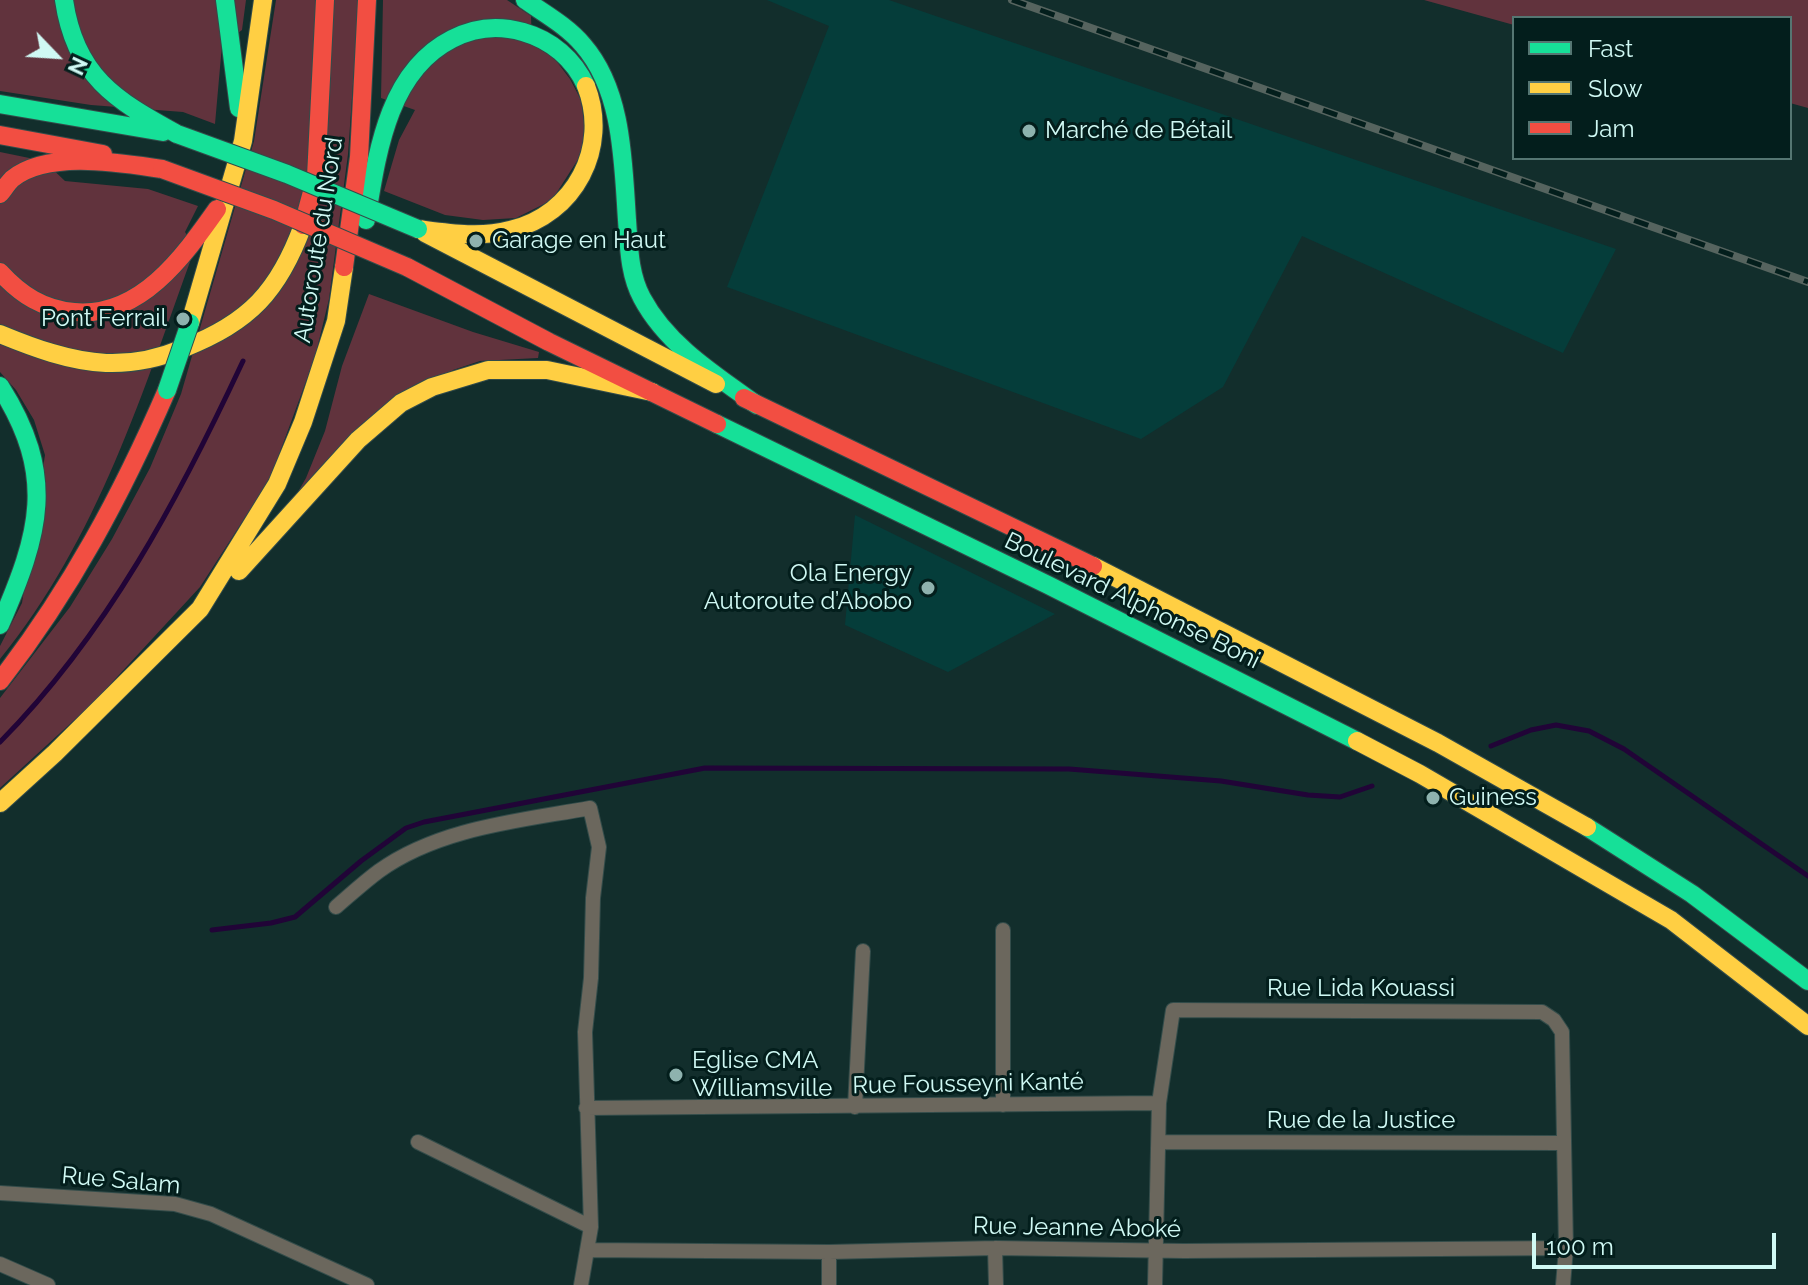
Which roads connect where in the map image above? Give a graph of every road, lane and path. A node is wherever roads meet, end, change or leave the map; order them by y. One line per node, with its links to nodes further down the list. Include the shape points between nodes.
1 (64, 0): 8 (main road, via 67,24 96,76 115,98)
2 (225, 0): 10 (main road)
3 (263, 0): 10 (main road)
4 (325, 0): 17 (main road, via 311,203 304,228 265,296 239,322 150,360 78,359)
5 (367, 0): 16 (main road, Autoroute du Nord, via 359,157)
6 (525, 0): 20 (main road, via 566,29 603,79 615,113 630,257 653,317 689,354)
7 (0, 104): 8 (main road)
8 (177, 134): 14 (main road, bridge)
9 (0, 135): 11 (main road)
10 (243, 141): 12 (main road)
11 (162, 169): 13 (main road, via 55,163 20,173); 19 (main road, Boulevard Alphonse Boni, bridge, via 407,267)
12 (230, 191): 15 (main road, via 169,272 113,310 90,315 50,309 12,287); 23 (main road, bridge, via 190,323 138,461 59,602)
13 (0, 194)
14 (418, 229): 16 (main road, via 489,236 535,221 572,190 592,151 595,123 580,74 560,49 509,27 481,26 455,35 414,71 395,101 385,133 355,275); 20 (main road, Boulevard Alphonse Boni)
15 (0, 272)
16 (336, 321): 21 (main road, Autoroute du Nord, via 277,484)
17 (0, 334)
18 (0, 386): 22 (main road, via 24,426 39,489 26,564)
19 (652, 392): 21 (main road, via 518,369 488,370 422,392 358,440); 29 (main road, Boulevard Alphonse Boni, via 1420,774 1671,920)
20 (757, 405): 28 (main road, Boulevard Alphonse Boni, via 1161,599 1438,743 1577,820 1692,894)
21 (200, 609): 24 (main road, Autoroute du Nord)
22 (0, 625)
23 (0, 681)
24 (0, 803)
25 (336, 907): 33 (street, via 379,871 452,835 590,808 599,847 585,1032)
26 (1003, 930): 31 (street)
27 (863, 951): 32 (street)
28 (1808, 981)
29 (1808, 1026)
30 (1159, 1103): 31 (street, Rue Fousseyni Kanté); 35 (street, Rue Lida Kouassi); 36 (street, Rue Lida Kouassi, via 1173,1010 1542,1012 1562,1032)
31 (1003, 1105): 32 (street, Rue Fousseyni Kanté)
32 (855, 1107): 33 (street, Rue Fousseyni Kanté)
33 (586, 1108): 38 (street)
34 (418, 1142): 38 (street)
35 (1160, 1142): 36 (street, Rue de la Justice); 42 (street, Rue Lida Kouassi)
36 (1562, 1143): 40 (street, Rue Lida Kouassi)
37 (0, 1193): 46 (street, Rue Salam, via 175,1204 211,1214)
38 (591, 1227): 41 (street)
39 (995, 1248): 42 (street, Rue Jeanne Aboké); 43 (street, Rue Jeanne Aboké); 49 (street)
40 (1566, 1248): 42 (street, Rue Jeanne Aboké); 51 (street, Rue Lida Kouassi)
41 (588, 1250): 43 (street, Rue Jeanne Aboké); 47 (street)
42 (1154, 1251): 50 (street, Rue Lida Kouassi)
43 (829, 1252): 48 (street)
44 (0, 1264): 45 (street)
45 (48, 1285)
46 (367, 1285)
47 (581, 1285)
48 (829, 1285)
49 (996, 1285)
50 (1155, 1285)
51 (1563, 1285)

